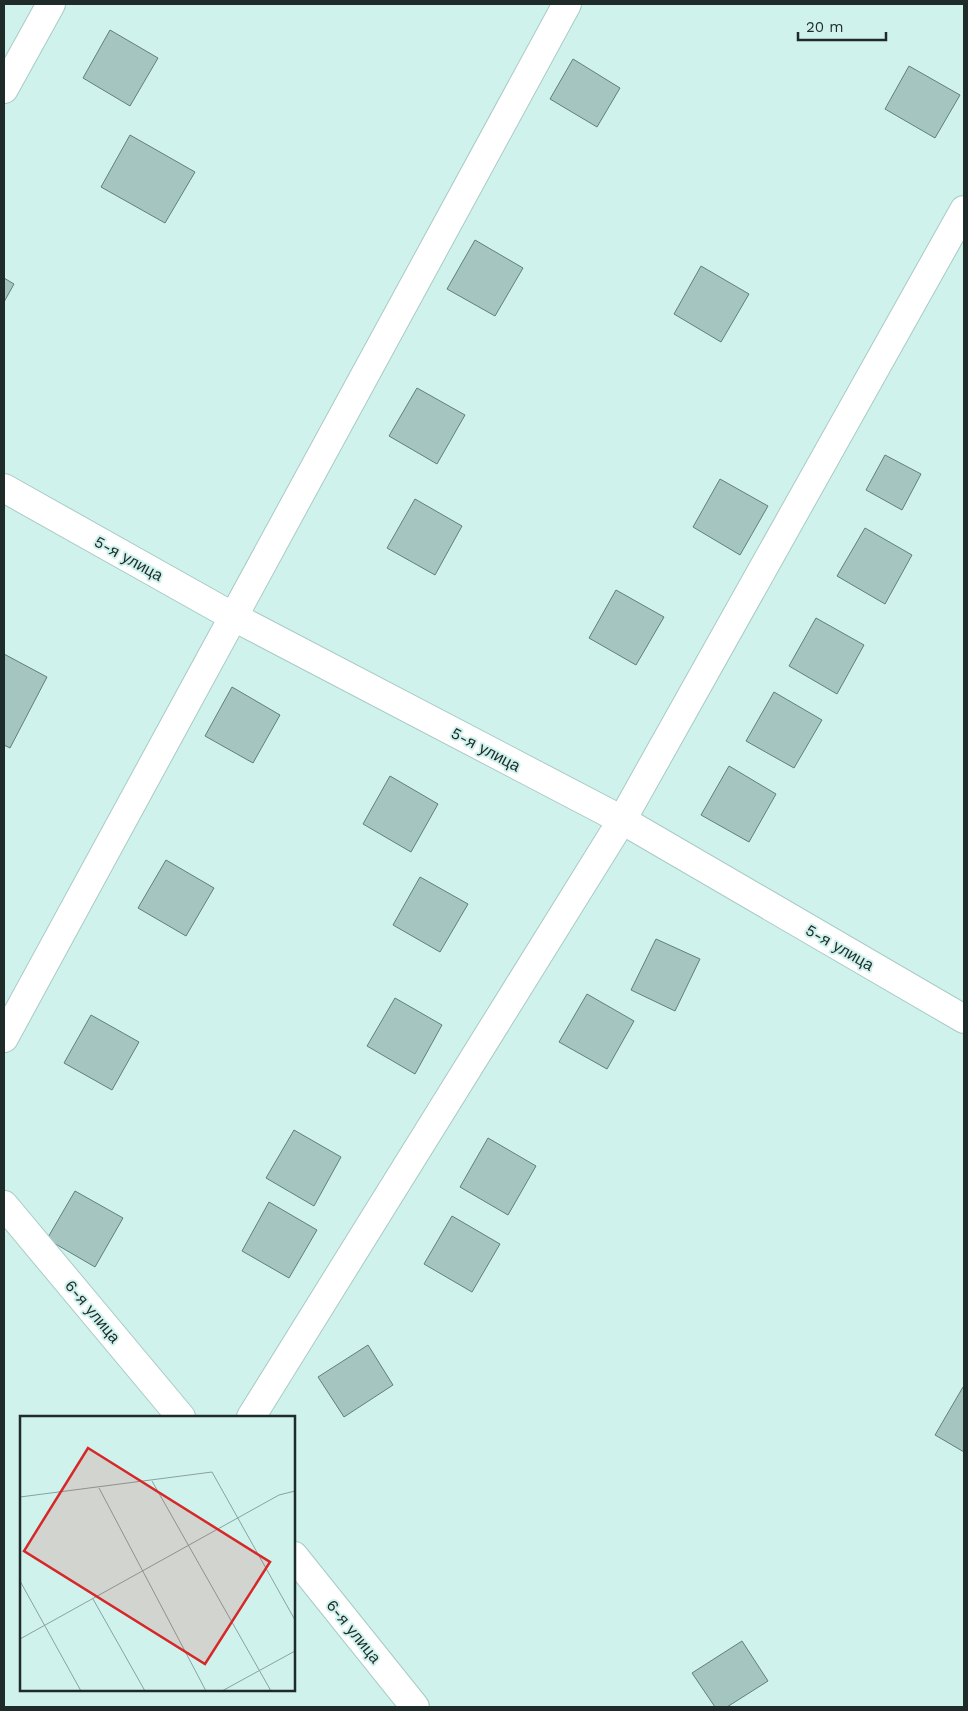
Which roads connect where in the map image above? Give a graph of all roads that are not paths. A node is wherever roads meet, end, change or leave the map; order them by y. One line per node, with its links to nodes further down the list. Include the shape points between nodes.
1 (51, 4): 3 (street)
2 (567, 4): 6 (street)
3 (4, 89)
4 (964, 210): 7 (street)
5 (4, 488): 6 (street, 5-я улица)
6 (232, 616): 7 (street, 5-я улица); 9 (street)
7 (622, 820): 8 (street, 5-я улица); 12 (street)
8 (964, 1019)
9 (4, 1038)
10 (4, 1205): 11 (street, 6-я улица)
11 (180, 1416)
12 (252, 1416)
13 (295, 1557): 14 (street, 6-я улица)
14 (415, 1707)

